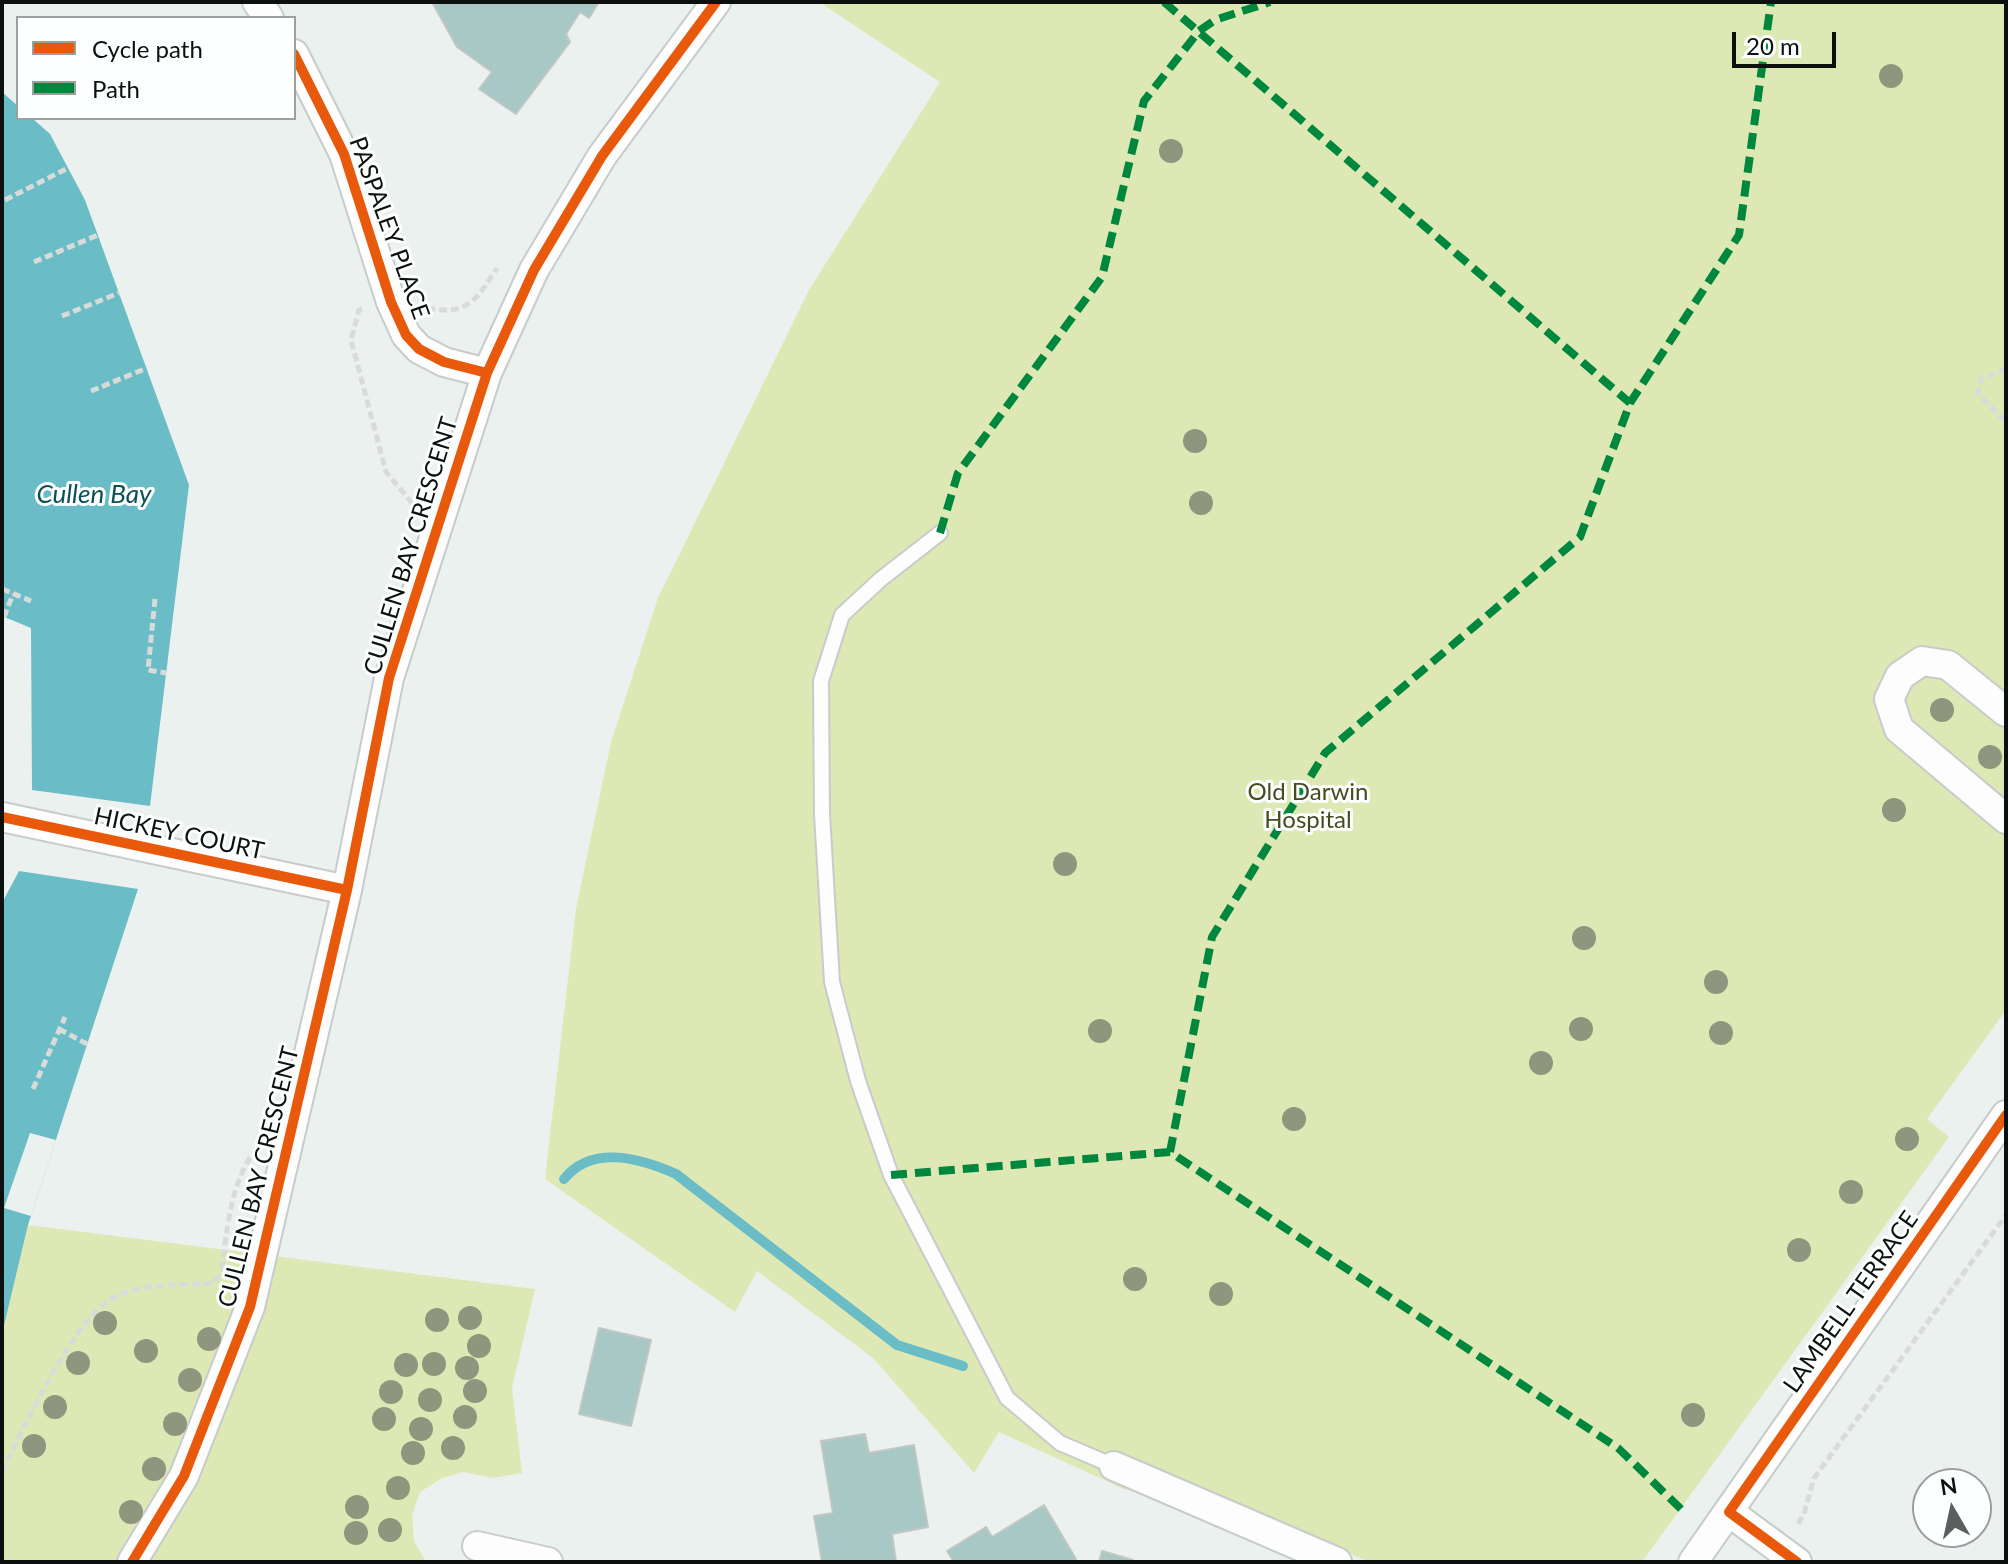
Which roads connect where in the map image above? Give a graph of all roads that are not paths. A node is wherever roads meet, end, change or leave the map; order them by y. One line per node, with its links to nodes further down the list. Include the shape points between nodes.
1 (716, 2): 3 (street, CULLEN BAY CRESCENT, via 602,156 534,270)
2 (296, 58): 3 (street, PASPALEY PLACE, via 344,154 406,335 444,362)
3 (487, 373): 8 (street, CULLEN BAY CRESCENT, via 389,678)
4 (940, 533): 10 (lane, via 842,615 821,681 832,982 858,1081 891,1175 1007,1398 1060,1443)
5 (2006, 712): 7 (street, via 1948,665 1922,661 1900,676 1889,699 1899,729)
6 (2, 817): 8 (street, HICKEY COURT)
7 (2006, 819)
8 (347, 890): 13 (street, CULLEN BAY CRESCENT, via 250,1307 184,1476)
9 (2006, 1115): 11 (street, LAMBELL TERRACE)
10 (1114, 1466): 15 (street)
11 (1729, 1512): 16 (street, LAMBELL TERRACE); 17 (street)
12 (477, 1546): 14 (street)
13 (132, 1562)
14 (548, 1562)
15 (1337, 1562)
16 (1693, 1562)
17 (1797, 1562)

